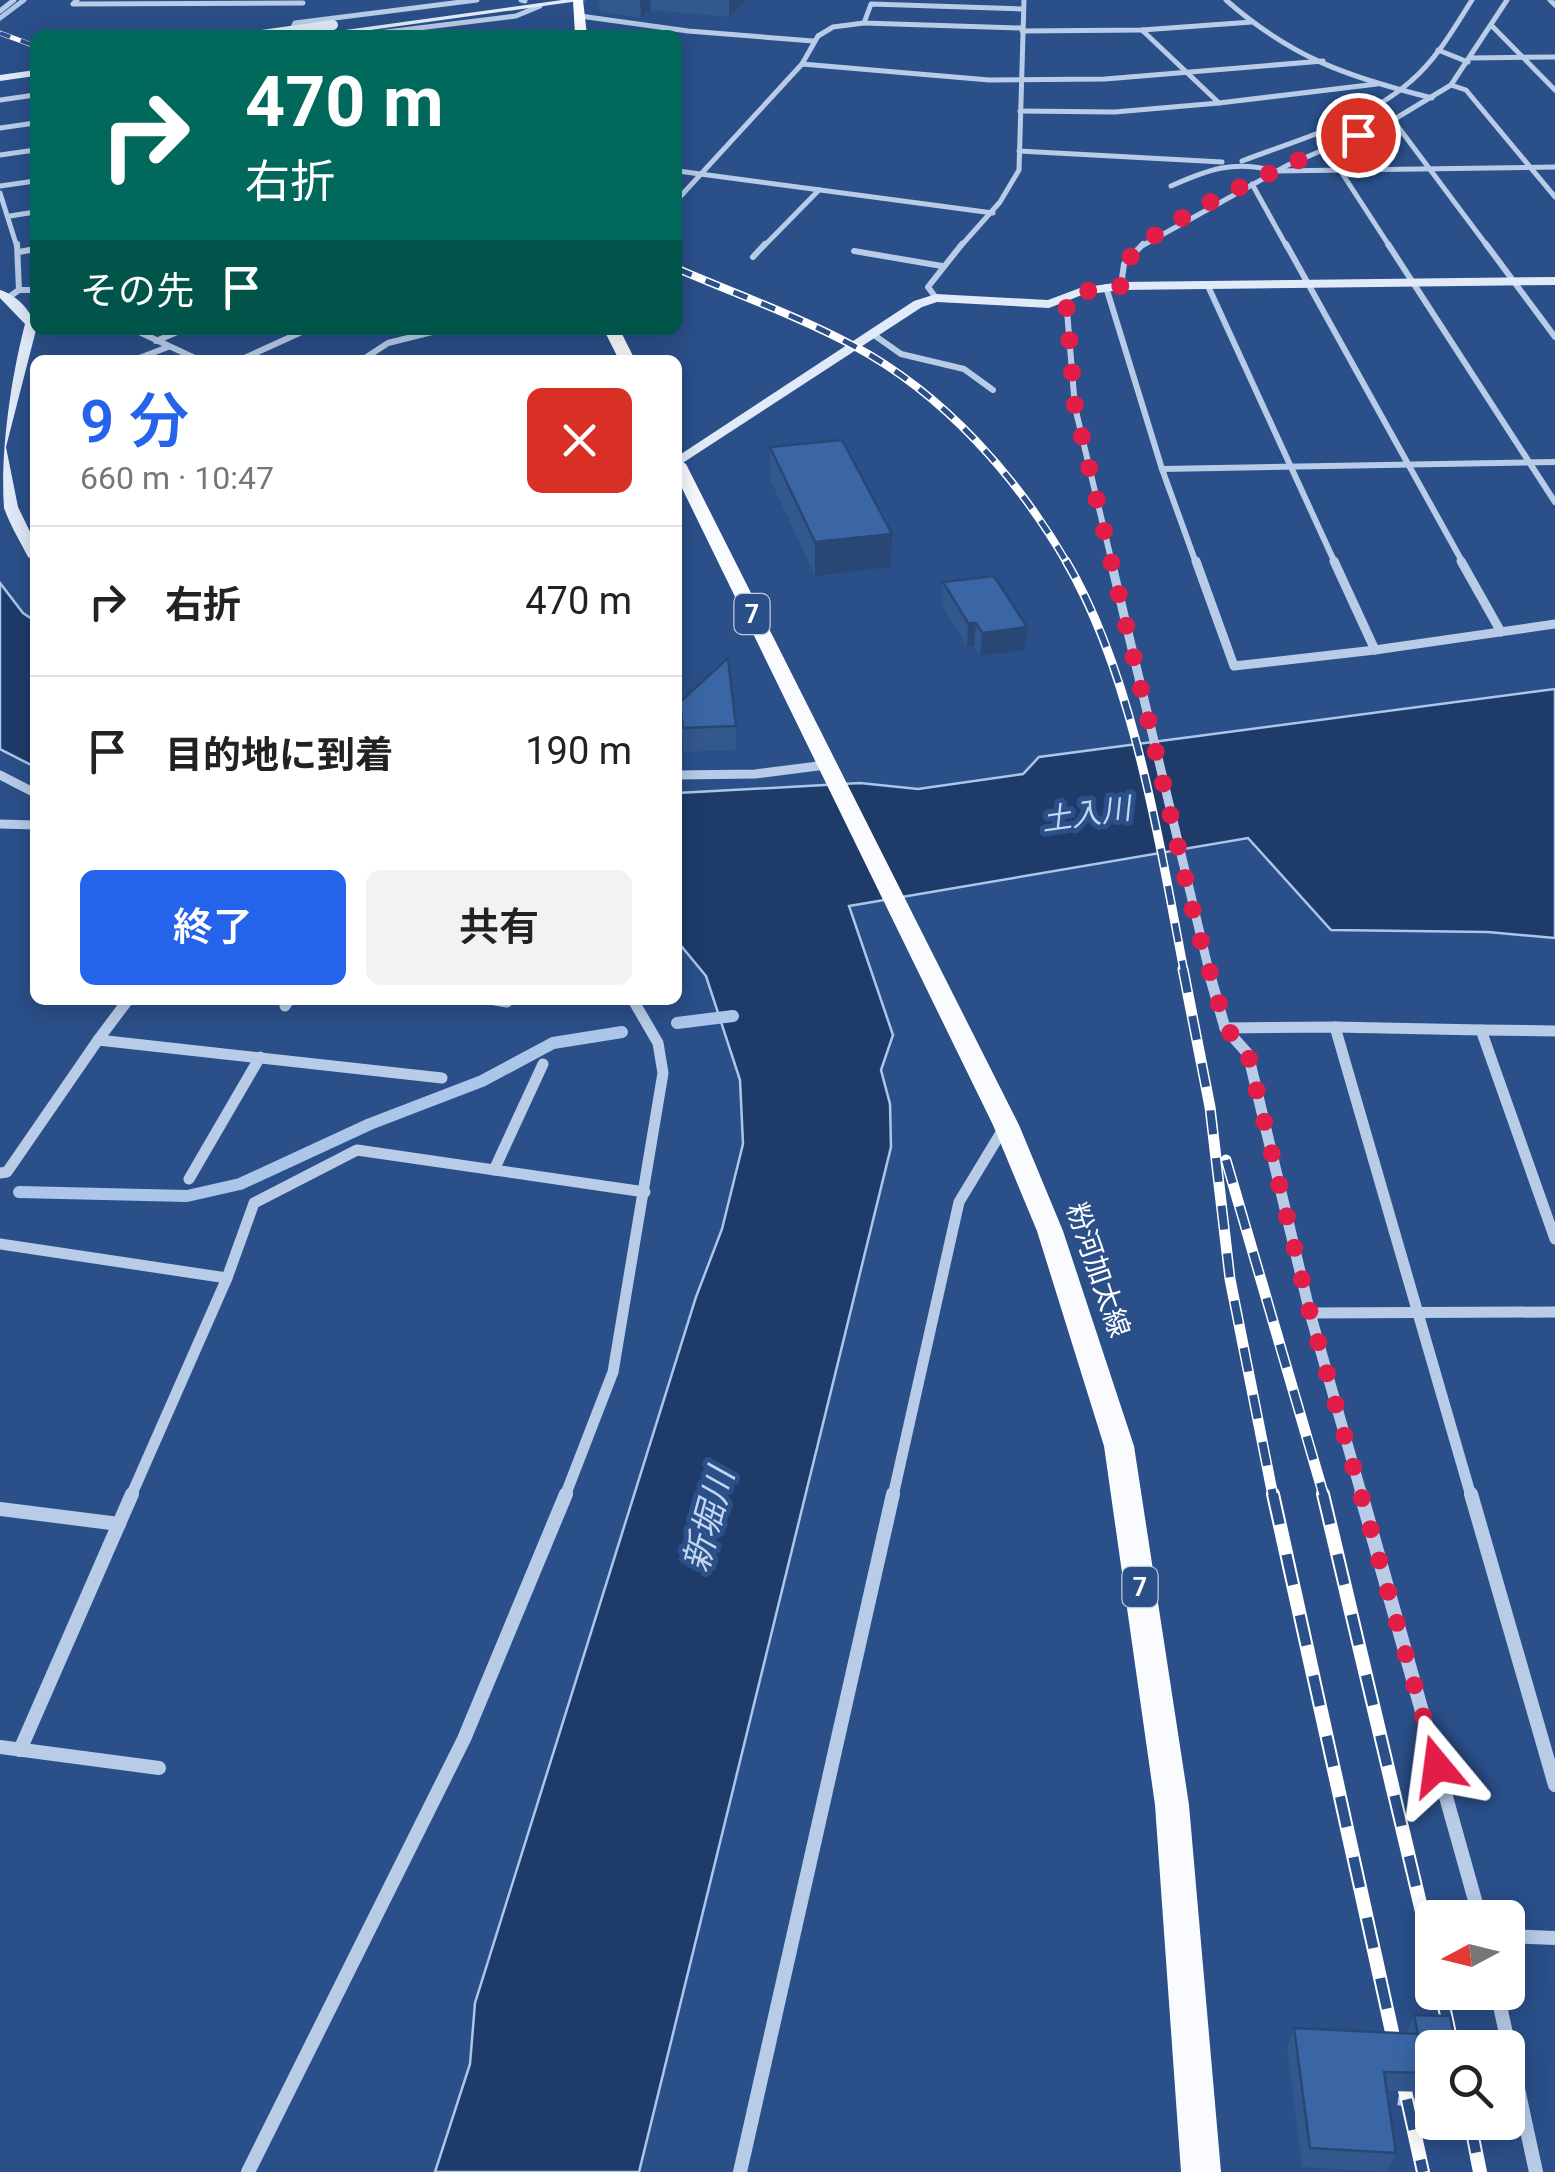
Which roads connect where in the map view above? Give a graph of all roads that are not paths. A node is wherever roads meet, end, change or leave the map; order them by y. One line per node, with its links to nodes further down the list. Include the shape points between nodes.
1 (14, 0): 13 (street)
2 (76, 0): 10 (street)
3 (478, 0): 17 (street)
4 (525, 0): 19 (street)
5 (579, 0): 11 (street); 14 (main road)
6 (1024, 0): 12 (street)
7 (1226, 0): 16 (street)
8 (1472, 0): 30 (street)
9 (1508, 0): 18 (street)
10 (304, 1): 17 (street)
11 (540, 6): 19 (street); 24 (street, via 516,16)
12 (1022, 9): 15 (street, via 871,4); 20 (street)
13 (0, 11)
14 (580, 16): 25 (main road); 26 (street)
15 (864, 22): 20 (street); 29 (street, via 839,22)
16 (1252, 22): 28 (street); 34 (street, via 1270,38)
17 (295, 23): 21 (street)
18 (1492, 26): 31 (street); 33 (street)
19 (336, 29): 22 (street, bridge); 23 (street, bridge)
20 (1021, 29): 28 (street); 39 (street)
21 (292, 30)
22 (324, 30)
23 (332, 30)
24 (403, 30)
25 (581, 30)
26 (681, 30)
27 (682, 30): 29 (street)
28 (1142, 30): 38 (street)
29 (813, 40): 35 (street)
30 (1438, 50): 33 (street); 42 (street)
31 (1524, 58): 32 (street); 33 (street); 43 (street)
32 (1555, 58)
33 (1469, 60): 41 (street)
34 (1322, 61): 38 (street); 40 (street)
35 (802, 64): 39 (street); 63 (street)
36 (30, 71): 37 (street)
37 (0, 74)
38 (1186, 74): 39 (street); 47 (street)
39 (1021, 80): 48 (street)
40 (1379, 84): 42 (street); 47 (street)
41 (1451, 85): 45 (street); 57 (street, via 1466,90)
42 (1400, 90): 45 (street); 55 (street)
43 (1555, 90)
44 (30, 96): 46 (street)
45 (1432, 98): 49 (street)
46 (0, 100)
47 (1219, 103): 48 (street)
48 (1020, 111): 53 (street)
49 (1394, 120): 59 (street); 60 (street)
50 (30, 124): 51 (street)
51 (0, 128)
52 (30, 151): 54 (street)
53 (1019, 151): 56 (street); 72 (street, via 1019,170)
54 (0, 155)
55 (1242, 161): 56 (street); 60 (street)
56 (1224, 162): 66 (street)
57 (1530, 167): 58 (street); 59 (street); 70 (street)
58 (1555, 167)
59 (1432, 168): 61 (street); 80 (street)
60 (1276, 170): 61 (street); 65 (street)
61 (1340, 170): 81 (street)
62 (682, 172): 63 (street)
63 (700, 174): 68 (street); 69 (street)
64 (30, 182): 67 (street)
65 (1252, 184): 82 (street); 83 (street, via 1145,242 1124,264)
66 (1171, 186)
67 (0, 190): 73 (street)
68 (819, 190): 72 (street); 77 (street)
69 (682, 194)
70 (1555, 196)
71 (30, 213): 73 (street)
72 (993, 213): 78 (street)
73 (10, 216): 76 (street)
74 (30, 250): 76 (street)
75 (854, 251): 78 (street)
76 (19, 252): 86 (street)
77 (753, 258)
78 (942, 266): 87 (street, via 928,287)
79 (1555, 281): 80 (street)
80 (1515, 282): 81 (street); 96 (street)
81 (1415, 284): 82 (street); 106 (street)
82 (1310, 285): 84 (street); 108 (street)
83 (1121, 286): 84 (street); 85 (street)
84 (1208, 286): 109 (street)
85 (1106, 287): 88 (street); 110 (street)
86 (9, 294): 89 (street)
87 (936, 298): 88 (street); 95 (street)
88 (1066, 300): 125 (street, via 1075,407)
89 (30, 320)
90 (30, 335): 104 (street)
91 (145, 335): 97 (street)
92 (170, 335): 97 (street)
93 (295, 335): 101 (street)
94 (418, 335): 102 (street)
95 (874, 335): 103 (street, via 901,354 964,369); 105 (street)
96 (1555, 337)
97 (156, 341): 98 (street)
98 (168, 347): 99 (street); 100 (street)
99 (147, 355)
100 (187, 355)
101 (251, 355)
102 (369, 355)
103 (993, 390)
104 (0, 447): 113 (street, via 10,507)
105 (682, 460)
106 (1529, 462): 107 (street); 108 (street); 112 (street)
107 (1555, 462)
108 (1412, 466): 109 (street); 115 (street)
109 (1291, 467): 110 (street); 116 (street)
110 (1162, 469): 116 (street, via 1234,666)
111 (682, 471): 117 (main road, 粉河加太線 / 7)
112 (1555, 502)
113 (30, 548)
114 (1555, 624): 115 (street)
115 (1500, 632): 116 (street)
116 (1375, 650)
117 (826, 764): 119 (street); 133 (main road, 粉河加太線 / 7)
118 (0, 775): 120 (street)
119 (682, 775)
120 (30, 790)
121 (0, 824): 122 (street)
122 (30, 825)
123 (124, 1005): 129 (street)
124 (637, 1005): 138 (street, via 658,1043 662,1074)
125 (1226, 1028): 126 (street); 144 (street, via 1248,1054)
126 (1335, 1028): 127 (street); 142 (street)
127 (1481, 1030): 128 (street); 139 (street)
128 (1555, 1031)
129 (98, 1040): 130 (street); 135 (street)
130 (260, 1057): 132 (street); 136 (street)
131 (543, 1064): 134 (street)
132 (442, 1078)
133 (1006, 1125): 156 (street, via 959,1202); 157 (main road, 粉河加太線 / 7, via 1050,1231 1119,1446 1172,1804)
134 (494, 1170): 138 (street); 141 (street, via 357,1150 254,1203)
135 (3, 1172): 137 (street)
136 (188, 1179)
137 (0, 1187)
138 (645, 1192): 155 (street, via 613,1372 544,1550 464,1740)
139 (1555, 1239)
140 (0, 1244): 141 (street)
141 (227, 1278): 146 (street)
142 (1418, 1311): 143 (street); 144 (street); 150 (street)
143 (1555, 1312)
144 (1310, 1313): 151 (street)
145 (0, 1510): 146 (street)
146 (119, 1524): 148 (street)
147 (0, 1746): 148 (street)
148 (20, 1750): 149 (street)
149 (159, 1768)
150 (1555, 1785)
151 (1475, 1900)
152 (1525, 1937): 153 (street)
153 (1555, 1938)
154 (1501, 2010): 158 (street)
155 (248, 2172)
156 (740, 2172)
157 (1200, 2172)
158 (1536, 2172)

